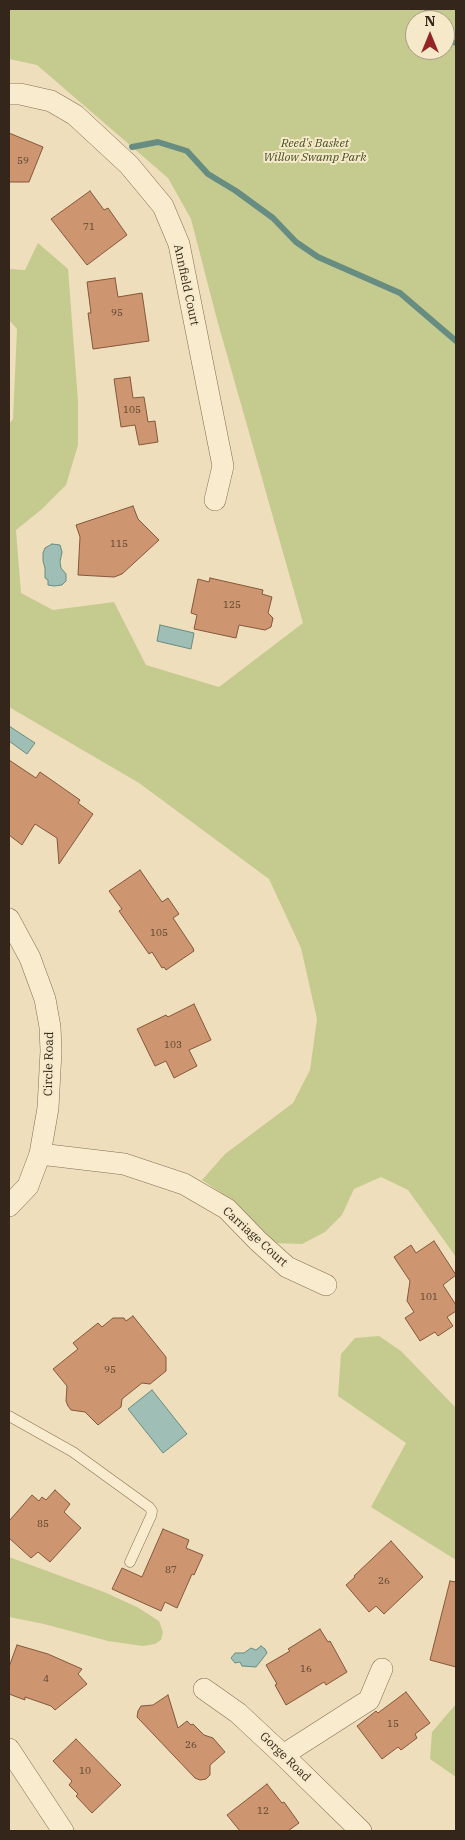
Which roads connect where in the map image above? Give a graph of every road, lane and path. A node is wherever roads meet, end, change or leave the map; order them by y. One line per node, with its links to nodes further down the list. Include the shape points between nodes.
1 (9, 94): 2 (street, Annfield Court, via 51,101 75,115 128,165 163,206 179,244 223,466)
2 (215, 500)
3 (9, 919): 4 (street, Circle Road, via 30,958 45,999 50,1027 48,1108)
4 (40, 1154): 5 (street, Circle Road, via 28,1186); 6 (street, Carriage Court, via 124,1164 184,1184 227,1209 287,1267)
5 (9, 1206)
6 (326, 1286)
7 (9, 1416): 8 (lane, via 73,1452 149,1507 151,1516)
8 (130, 1562)
9 (382, 1669): 12 (street, via 369,1700)
10 (204, 1689): 12 (street, Gorge Road, via 238,1713)
11 (9, 1749): 13 (street)
12 (284, 1755): 14 (street, Gorge Road)
13 (63, 1831)
14 (360, 1831)

